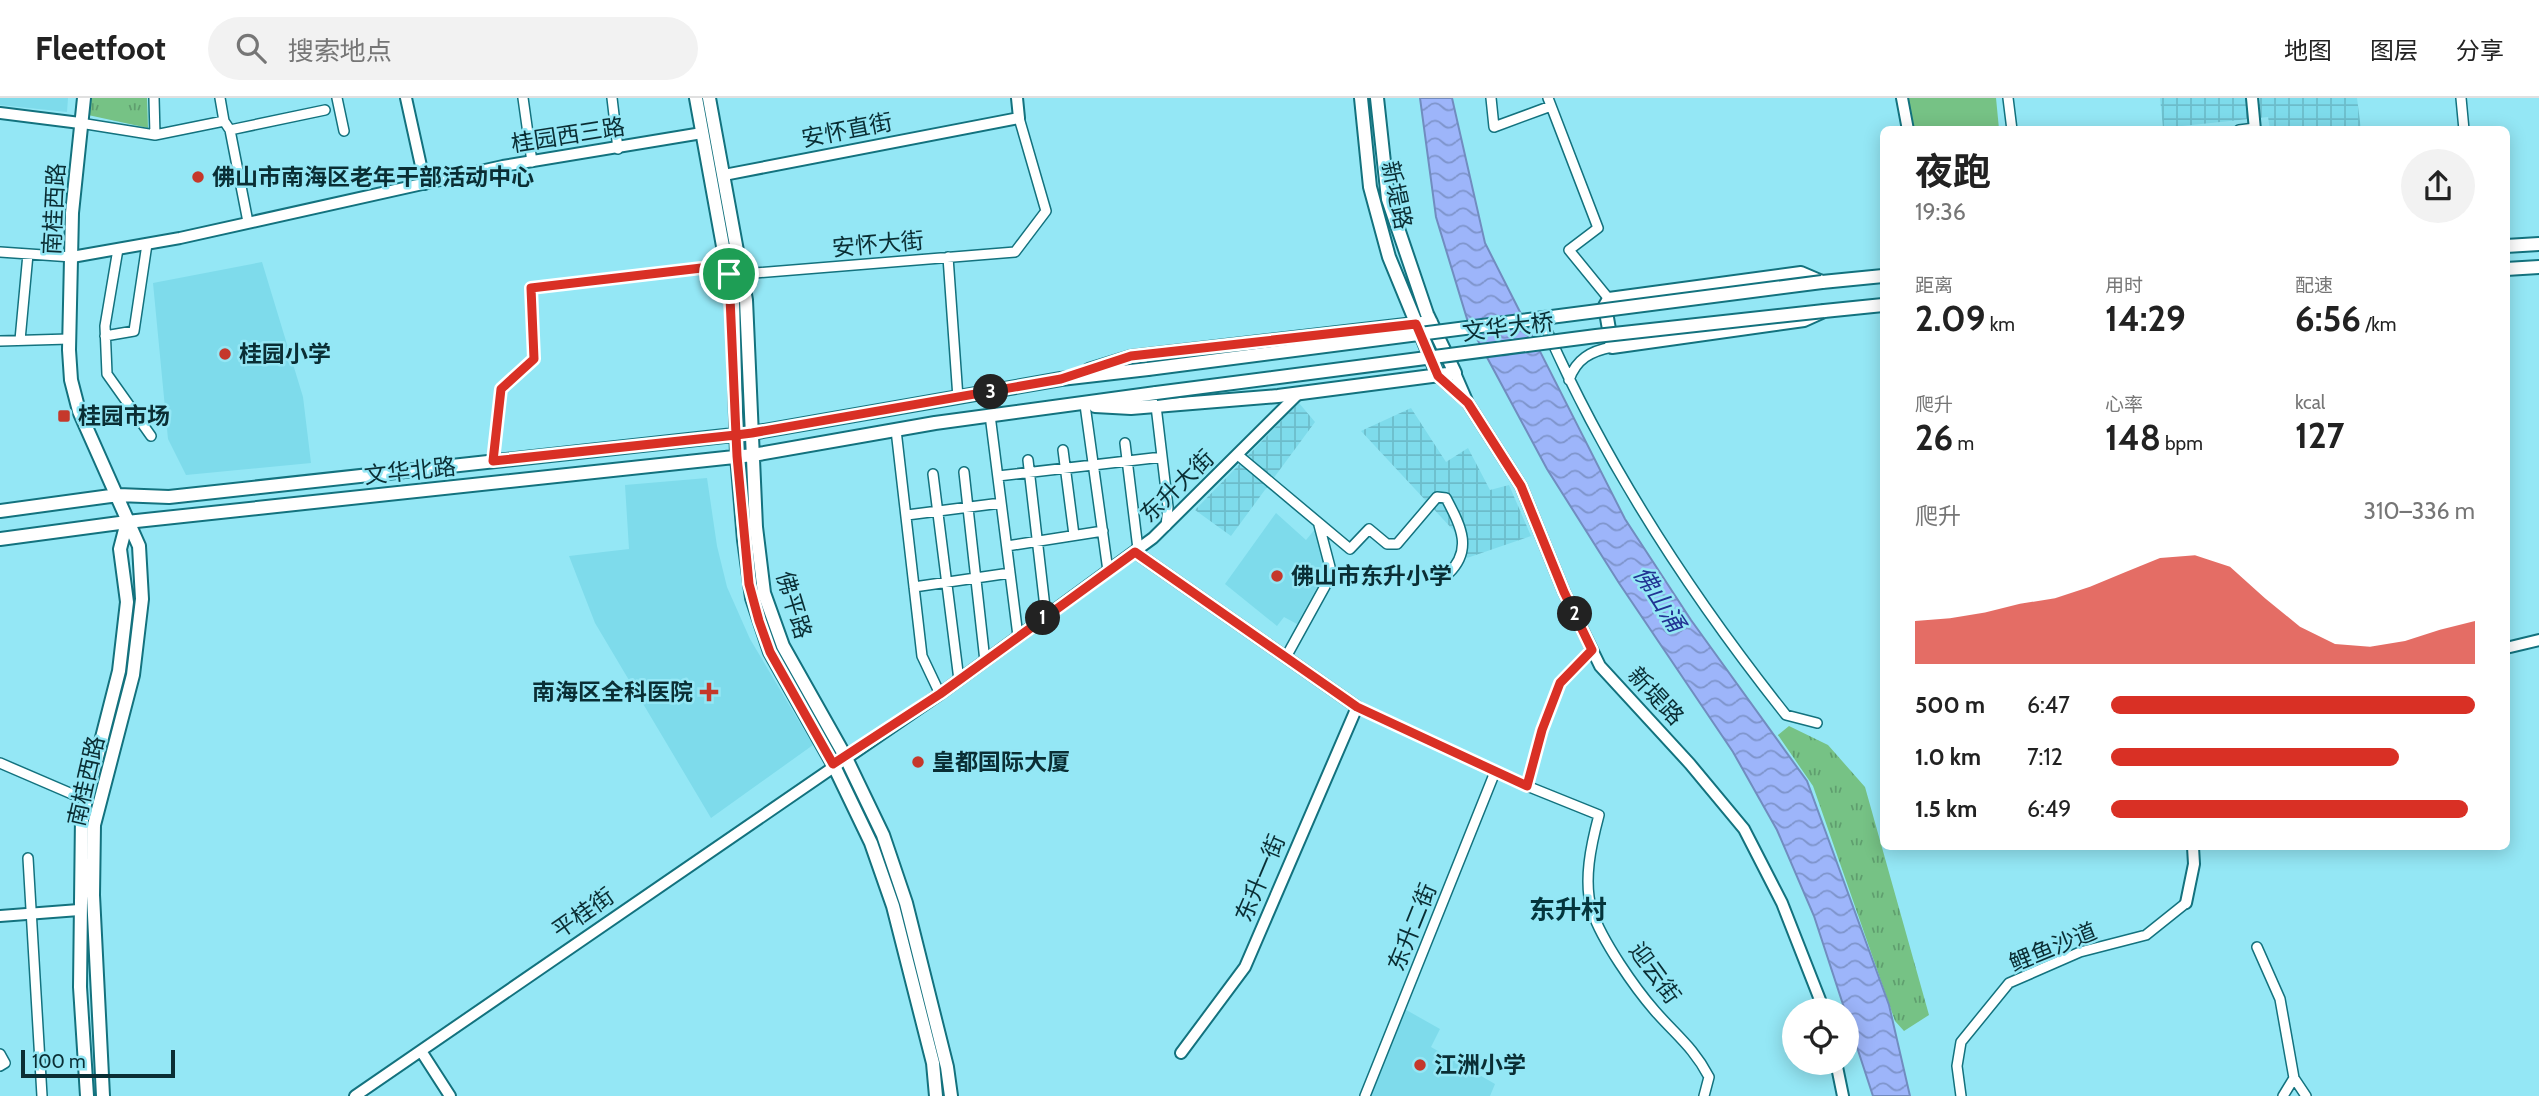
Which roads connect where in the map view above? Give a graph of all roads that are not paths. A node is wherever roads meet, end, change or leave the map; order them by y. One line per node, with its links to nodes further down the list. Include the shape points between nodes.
1 (84, 98): 23 (main road, 南桂西路)
2 (154, 98): 31 (street)
3 (219, 98): 22 (street)
4 (337, 98): 29 (street)
5 (406, 98): 35 (street)
6 (523, 98): 33 (street)
7 (612, 98): 32 (street)
8 (696, 98): 30 (main road, 佛平路)
9 (709, 98): 34 (main road, 佛平路)
10 (1017, 98): 21 (street)
11 (1361, 98): 55 (main road, 新堤路, via 1370,187 1388,257)
12 (1377, 98): 54 (main road, 新堤路, via 1388,199)
13 (1491, 98): 18 (street, via 1494,127)
14 (1902, 98): 24 (street)
15 (2008, 98): 25 (street)
16 (2252, 98): 26 (street)
17 (2461, 98): 27 (street)
18 (1550, 102): 51 (street, via 1598,228 1569,250)
19 (325, 110): 28 (street)
20 (0, 113): 23 (street)
21 (1019, 118): 34 (street, 安怀直街); 44 (street, 安怀大街, via 1046,211 1015,252)
22 (224, 121): 28 (street); 31 (street)
23 (80, 123): 31 (street); 43 (main road, 南桂西路)
24 (1907, 126)
25 (2012, 126)
26 (2255, 126)
27 (2464, 126)
28 (230, 130): 36 (street)
29 (344, 131)
30 (702, 133): 32 (street, 桂园西三路); 45 (main road, 佛平路)
31 (155, 135)
32 (618, 149): 33 (street, 桂园西三路)
33 (532, 162): 35 (street, 桂园西三路)
34 (724, 175): 48 (main road, 佛平路)
35 (425, 184): 36 (street, 桂园西三路)
36 (248, 222): 37 (street, 桂园西三路)
37 (147, 244): 40 (street, 桂园西三路); 57 (street, via 134,331)
38 (2539, 244): 39 (main road)
39 (2510, 246)
40 (118, 249): 43 (street, 桂园西三路); 57 (street)
41 (0, 252): 42 (street)
42 (28, 254): 43 (street); 59 (street)
43 (72, 257): 58 (main road, 南桂西路)
44 (948, 257): 48 (street, 安怀大街); 67 (street)
45 (727, 265): 75 (main road, 佛平路, via 733,301); 84 (street, via 531,288 534,359 501,389)
46 (2539, 267): 47 (main road)
47 (2510, 269)
48 (743, 274): 74 (main road, 佛平路)
49 (1880, 276): 50 (main road)
50 (1822, 282): 51 (main road, via 1801,273); 64 (main road, bridge)
51 (1609, 299): 61 (main road, via 1605,306)
52 (1880, 305): 53 (main road)
53 (1824, 311): 61 (main road, via 1804,320); 68 (main road, 文华大桥, bridge, via 1595,337)
54 (1431, 322): 55 (main road); 62 (main road, 新堤路)
55 (1416, 324): 63 (main road, 新堤路); 64 (main road, via 1131,356)
56 (1548, 333): 65 (street)
57 (105, 336): 76 (street, via 107,374)
58 (69, 339): 59 (street); 92 (main road, 南桂西路, via 71,380 79,411)
59 (20, 340): 60 (street)
60 (0, 341)
61 (1612, 347): 65 (street, via 1593,351 1573,367)
62 (1455, 373): 63 (main road); 69 (street, 新堤路)
63 (1438, 376): 66 (main road); 69 (street, 新堤路)
64 (1061, 379): 67 (main road)
65 (1569, 380): 123 (street, via 1670,558 1786,715)
66 (1298, 394): 68 (main road); 81 (street, 东升大街)
67 (958, 398): 74 (main road)
68 (1156, 400): 70 (main road, 文华北路); 71 (main road, via 1131,408); 82 (street)
69 (1468, 403): 117 (street, 新堤路, via 1521,486)
70 (1065, 404): 71 (main road); 72 (main road, 文华北路)
71 (1086, 405): 86 (street)
72 (990, 415): 73 (main road, 文华北路); 91 (street)
73 (896, 430): 80 (main road, 文华北路); 97 (street)
74 (752, 433): 75 (main road); 80 (main road, 佛平路)
75 (736, 435): 79 (main road, 佛平路); 84 (main road)
76 (151, 436)
77 (1125, 443): 85 (street)
78 (1063, 450): 87 (street)
79 (737, 456): 80 (main road, 文华北路); 98 (main road, 文华北路); 126 (main road, 佛平路, via 749,584 759,621 770,652)
80 (753, 456): 124 (main road, 佛平路, via 764,593 783,646)
81 (1239, 456): 99 (street); 100 (street, 东升大街)
82 (1162, 457): 85 (street); 100 (street)
83 (1028, 460): 89 (street)
84 (493, 461): 92 (main road, via 169,497)
85 (1128, 461): 86 (street); 106 (street)
86 (1094, 465): 87 (street); 101 (street)
87 (1065, 468): 89 (street); 102 (street)
88 (964, 472): 94 (street)
89 (1030, 473): 91 (street); 104 (street)
90 (933, 474): 96 (street)
91 (998, 476): 93 (street)
92 (118, 495): 95 (main road); 98 (main road, 南桂西路)
93 (1001, 503): 94 (street); 105 (street)
94 (968, 507): 96 (street); 110 (street)
95 (0, 511)
96 (938, 511): 97 (street); 111 (street)
97 (907, 515): 112 (street)
98 (128, 522): 103 (main road, 文华北路); 129 (main road, 南桂西路, via 120,549 127,602 119,671); 146 (main road, 南桂西路, via 139,546 142,599 133,675 94,824)
99 (1319, 523): 109 (street, via 1350,549 1369,529 1392,546 1440,495 1446,498 1463,532 1462,555); 118 (street, via 1329,579)
100 (1167, 526): 106 (street, 东升大街)
101 (1102, 531): 102 (street); 107 (street)
102 (1074, 535): 104 (street)
103 (0, 539)
104 (1037, 541): 105 (street); 113 (street)
105 (1007, 546): 108 (street)
106 (1136, 551): 107 (street, 东升大街); 118 (street)
107 (1108, 571): 113 (street, 东升大街)
108 (1010, 573): 110 (street); 114 (street)
109 (1448, 574)
110 (976, 578): 111 (street); 119 (street)
111 (946, 582): 112 (street); 120 (street)
112 (914, 587): 121 (street, via 922,656)
113 (1046, 616): 114 (street, 东升大街)
114 (1018, 636): 119 (street, 东升大街)
115 (2539, 640): 116 (street)
116 (2510, 648)
117 (1592, 650): 128 (street, via 1560,683); 137 (street, 新堤路, via 1600,666 1744,829 1782,903)
118 (1286, 657): 122 (street)
119 (985, 661): 120 (street, 东升大街)
120 (959, 680): 121 (street, 东升大街)
121 (940, 694): 124 (street, 东升大街)
122 (1357, 707): 127 (street); 139 (street, 东升一街, via 1245,967)
123 (1817, 723)
124 (845, 756): 126 (street, 东升大街); 150 (main road, 佛平路, via 883,835 906,903)
125 (0, 763): 129 (street)
126 (833, 764): 138 (street, 平桂街); 149 (main road, 佛平路, via 871,843 893,906 933,1063)
127 (1495, 772): 128 (street); 151 (street, 东升二街)
128 (1527, 786): 152 (street, 迎云街, via 1599,816 1590,850 1592,911 1630,980 1696,1052 1709,1077)
129 (86, 800): 133 (main road, 南桂西路)
130 (2193, 850): 132 (street)
131 (28, 858): 134 (street)
132 (2186, 903): 154 (street, 鲤鱼沙道, via 2146,934 2080,952 2009,983 1961,1042 1957,1066)
133 (79, 910): 134 (street); 145 (main road, 南桂西路)
134 (30, 914): 135 (street); 144 (street)
135 (0, 916)
136 (2257, 947): 143 (street, via 2280,999)
137 (1819, 998)
138 (421, 1051): 147 (street, 平桂街); 148 (street)
139 (1181, 1053)
140 (0, 1054): 141 (street, via 5,1063)
141 (0, 1066)
142 (1839, 1075): 153 (street)
143 (2294, 1078): 155 (street); 156 (street)
144 (42, 1096)
145 (87, 1096)
146 (103, 1096)
147 (355, 1096)
148 (450, 1096)
149 (936, 1096)
150 (951, 1096)
151 (1365, 1096)
152 (1704, 1096)
153 (1843, 1096)
154 (1961, 1096)
155 (2283, 1096)
156 (2306, 1096)

